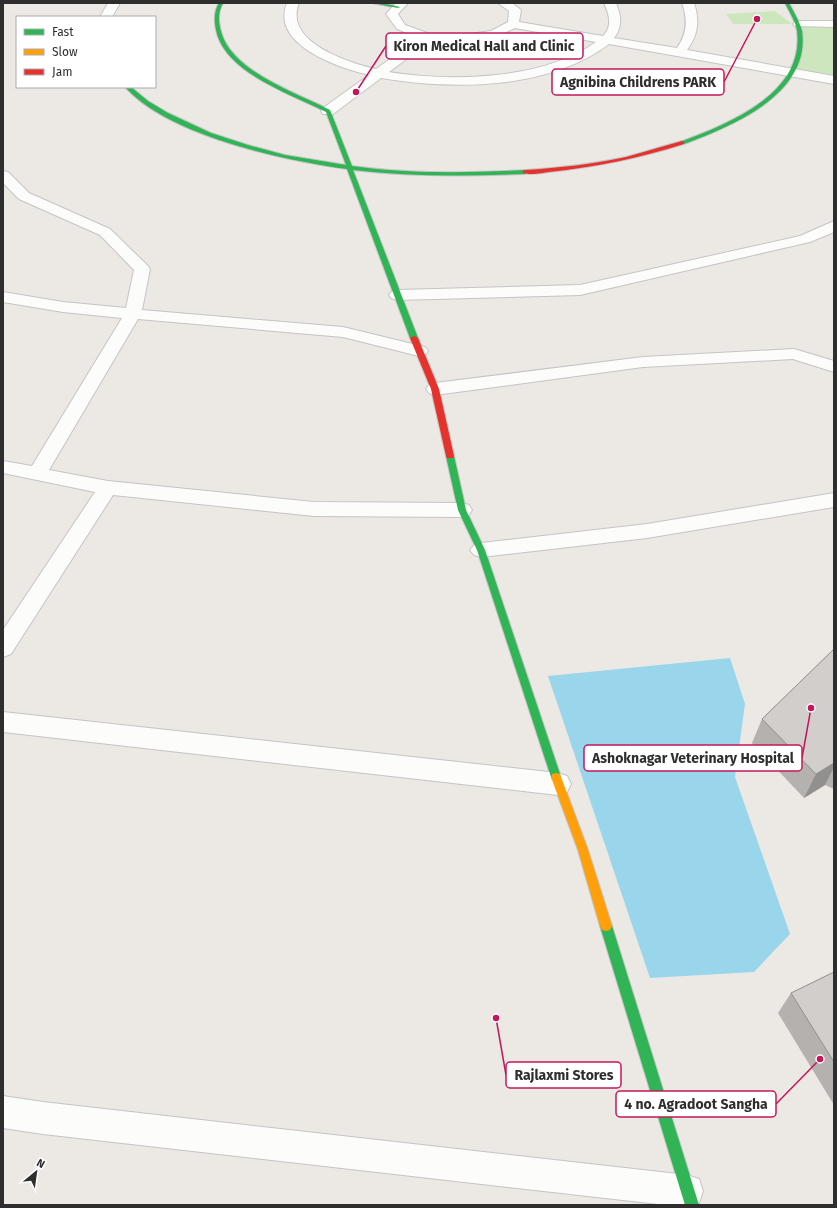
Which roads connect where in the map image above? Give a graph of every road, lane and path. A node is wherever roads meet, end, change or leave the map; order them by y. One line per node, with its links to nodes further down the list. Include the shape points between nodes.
1 (114, 3): 10 (street)
2 (221, 3): 21 (street, via 216,23 222,43 240,64 273,84)
3 (292, 3): 18 (street, via 289,20 296,36 315,50 343,63)
4 (374, 3): 9 (street)
5 (504, 3): 11 (street, via 515,10)
6 (610, 3): 15 (street, via 616,15 615,28)
7 (688, 3): 16 (street, via 693,23 689,39)
8 (787, 3): 12 (street)
9 (400, 5): 14 (street, via 392,14 401,27)
10 (107, 16)
11 (513, 24): 14 (street, via 494,34 462,39); 15 (street)
12 (799, 24): 13 (street); 17 (street, via 803,48)
13 (834, 24)
14 (428, 37): 18 (street)
15 (607, 40): 16 (street); 18 (street, via 586,55 561,65 516,76 471,80 424,79)
16 (680, 52): 17 (street)
17 (795, 72): 19 (street); 22 (street, via 770,100 729,125 672,147 601,164 520,173 434,175)
18 (380, 73): 21 (street)
19 (834, 80)
20 (129, 88): 22 (street, via 154,108 217,138 257,150)
21 (328, 111): 22 (street)
22 (350, 168): 25 (street)
23 (3, 175): 27 (street, via 24,196 105,232 142,268)
24 (834, 226): 25 (street, via 805,239 580,290)
25 (398, 295): 28 (street)
26 (3, 297): 27 (street, via 63,307)
27 (133, 314): 28 (street, via 343,332); 32 (street)
28 (419, 351): 30 (street)
29 (834, 367): 30 (street, via 794,354 643,362)
30 (435, 389): 35 (street)
31 (3, 467): 32 (street)
32 (37, 474): 33 (street)
33 (108, 488): 35 (street, via 314,509); 37 (street)
34 (834, 500): 36 (street, via 647,531)
35 (462, 510): 36 (street)
36 (481, 550): 39 (street)
37 (3, 648)
38 (3, 722): 39 (street)
39 (558, 784): 41 (street, via 586,857)
40 (3, 1112): 41 (street)
41 (690, 1198)

